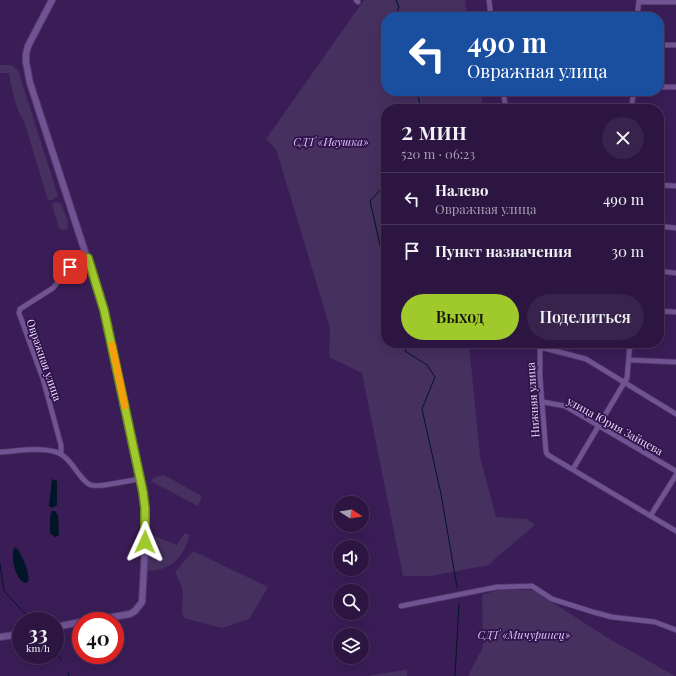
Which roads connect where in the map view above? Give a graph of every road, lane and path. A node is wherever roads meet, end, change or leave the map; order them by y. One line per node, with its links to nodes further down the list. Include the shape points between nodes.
1 (52, 0): 15 (street, via 28,46 26,62 30,83)
2 (489, 0): 5 (street)
3 (639, 1): 4 (street); 6 (street)
4 (676, 2)
5 (490, 12)
6 (638, 12)
7 (676, 45): 8 (street)
8 (664, 46)
9 (664, 87): 10 (street)
10 (676, 87)
11 (664, 185): 12 (street)
12 (676, 186)
13 (664, 227): 14 (street)
14 (676, 228)
15 (88, 258): 30 (street, Овражная улица, via 70,267 53,288 20,309 19,313 43,379 61,445); 34 (street, via 104,310)
16 (664, 272): 17 (street)
17 (676, 273)
18 (664, 311): 19 (street)
19 (676, 312)
20 (537, 348): 26 (street, Нижняя улица)
21 (548, 348): 25 (street, via 580,357)
22 (630, 348): 23 (street)
23 (629, 360): 24 (street); 25 (street)
24 (676, 362)
25 (625, 383): 27 (street); 28 (street)
26 (543, 402): 28 (street, улица Юрия Зайцева, via 565,406); 31 (street, Нижняя улица, via 546,452)
27 (676, 414)
28 (598, 425): 31 (street); 32 (street, улица Юрия Зайцева)
29 (0, 452): 30 (street, via 36,450)
30 (61, 454): 34 (street, via 90,485 124,482)
31 (574, 469): 35 (street, via 586,479)
32 (676, 471)
33 (676, 475): 35 (street)
34 (140, 476): 38 (street, via 146,530 142,602 135,611)
35 (651, 515): 36 (street)
36 (676, 531)
37 (401, 606): 39 (street, via 497,587 532,586 552,598 593,612 655,622)
38 (124, 615)
39 (676, 630)
40 (12, 636): 41 (street)
41 (0, 638)

